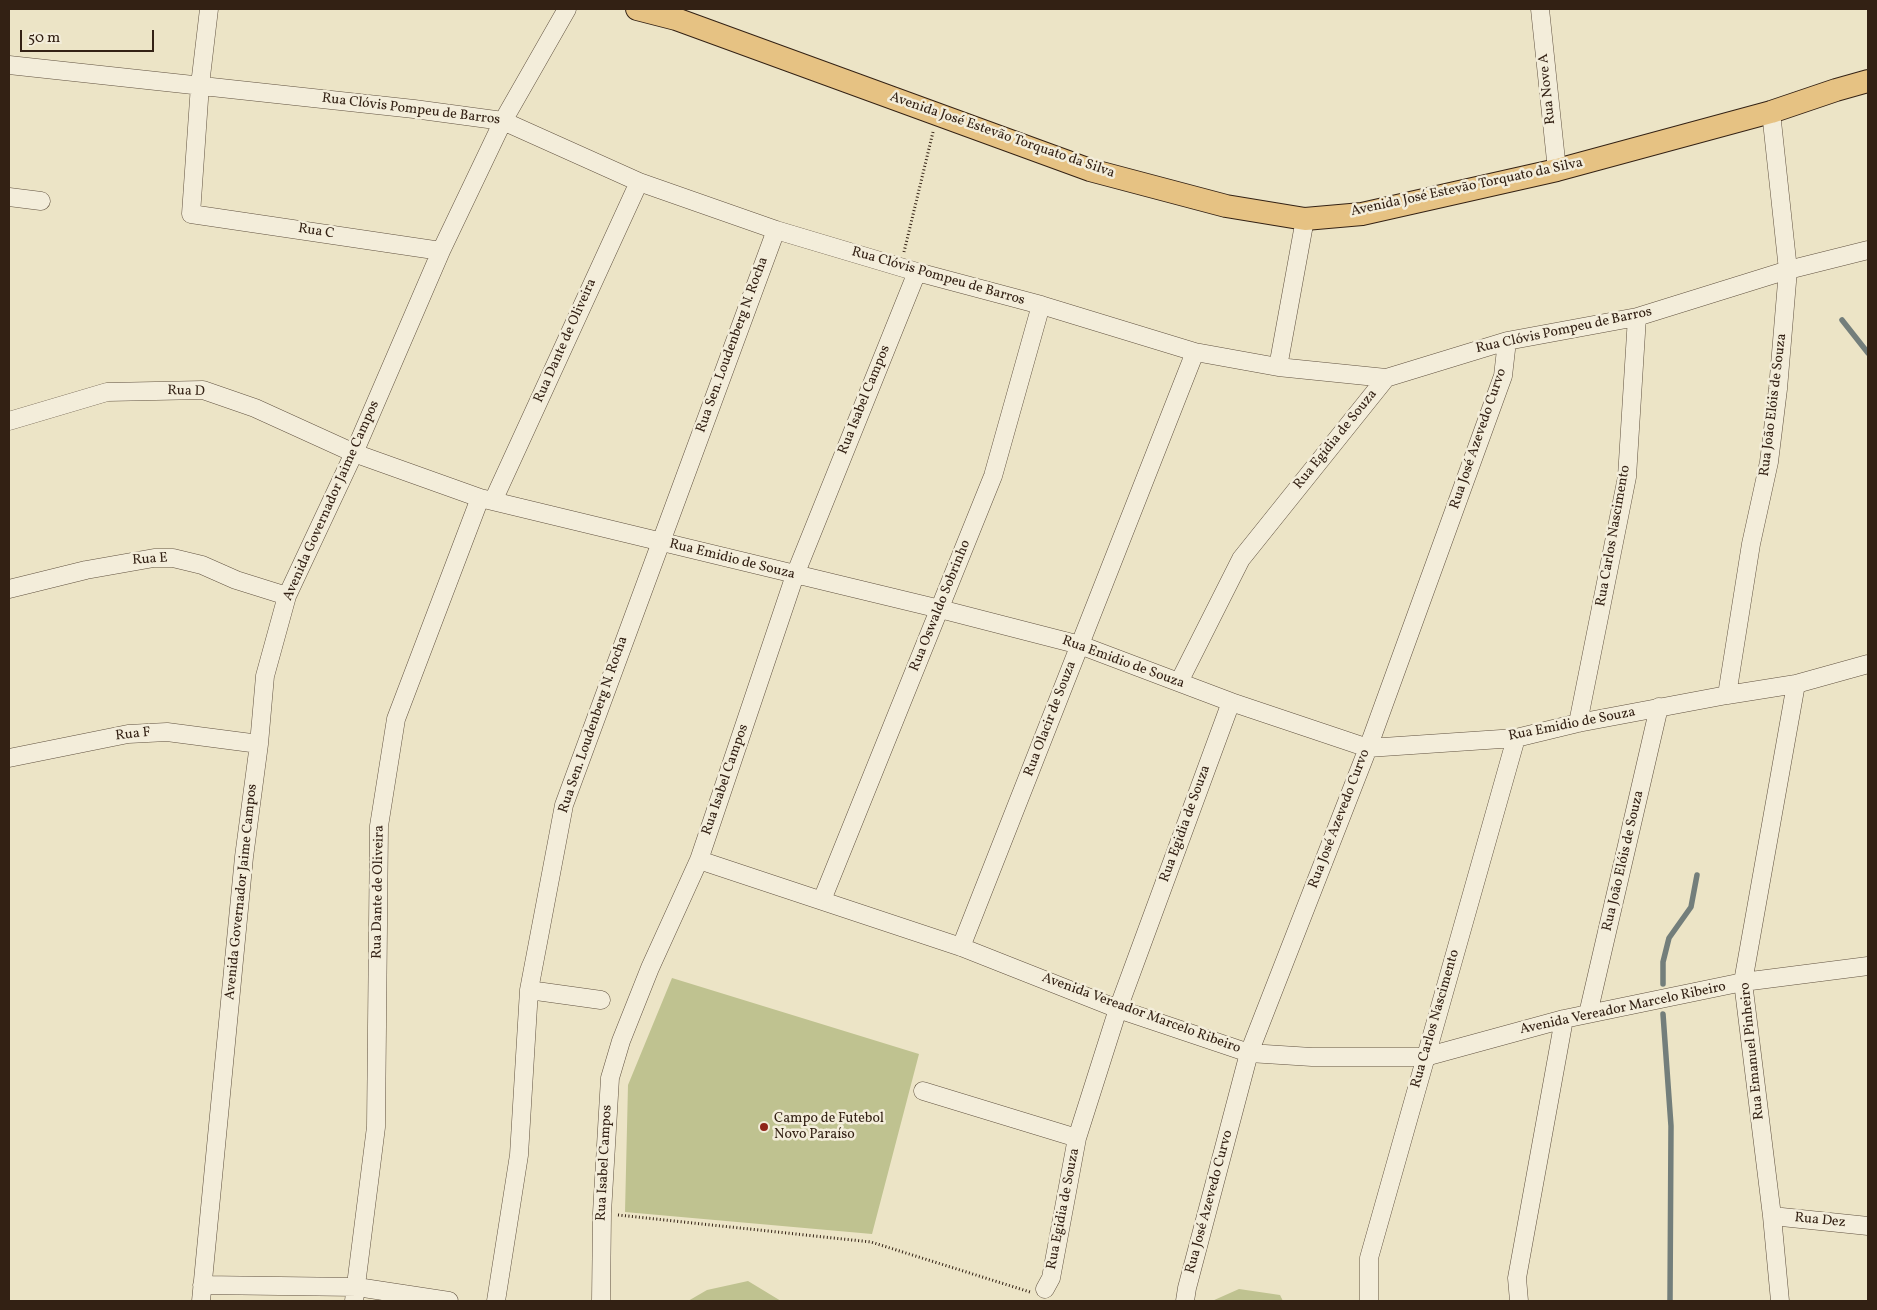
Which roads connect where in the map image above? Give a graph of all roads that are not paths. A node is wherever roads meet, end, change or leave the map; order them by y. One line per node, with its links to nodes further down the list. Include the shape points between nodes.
1 (209, 9): 7 (street)
2 (567, 9): 9 (street, Avenida Governador Jaime Campos)
3 (637, 9): 14 (main road, Avenida José Estevão Torquato da Silva, via 676,19 1090,170 1226,206)
4 (1540, 9): 10 (street, Rua Nove A)
5 (9, 65): 7 (street, Rua Clóvis Pompeu de Barros)
6 (1868, 82): 8 (main road, Avenida José Estevão Torquato da Silva)
7 (200, 85): 9 (street, Rua Clóvis Pompeu de Barros); 17 (street, Rua C, via 191,214)
8 (1771, 112): 10 (main road, Avenida José Estevão Torquato da Silva); 19 (street, Rua João Elóis de Souza)
9 (503, 121): 11 (street, Rua Clóvis Pompeu de Barros); 17 (street, Avenida Governador Jaime Campos)
10 (1557, 170): 14 (main road, Avenida José Estevão Torquato da Silva, via 1362,214)
11 (639, 182): 15 (street, Rua Clóvis Pompeu de Barros); 28 (street, Rua Dante de Oliveira)
12 (9, 197): 13 (street)
13 (41, 200)
14 (1305, 219): 24 (street)
15 (776, 230): 18 (street, Rua Clóvis Pompeu de Barros); 29 (street, Rua Sen. Loudenberg N. Rocha)
16 (1868, 250): 19 (street, Rua Clóvis Pompeu de Barros)
17 (441, 251): 27 (street, Avenida Governador Jaime Campos)
18 (908, 269): 20 (street, Rua Clóvis Pompeu de Barros); 30 (street, Rua Isabel Campos)
19 (1788, 270): 21 (street, Rua Clóvis Pompeu de Barros); 38 (street, Rua João Elóis de Souza, via 1769,462 1751,544)
20 (1041, 305): 23 (street, Rua Clóvis Pompeu de Barros); 33 (street, Rua Oswaldo Sobrinho, via 993,476)
21 (1637, 317): 22 (street, Rua Clóvis Pompeu de Barros); 41 (street, Rua Carlos Nascimento, via 1627,477)
22 (1507, 341): 25 (street, Rua Clóvis Pompeu de Barros); 44 (street, Rua José Azevedo Curvo, via 1503,376)
23 (1195, 352): 24 (street, Rua Clóvis Pompeu de Barros); 34 (street, Rua Olacir de Souza)
24 (1278, 367): 25 (street, Rua Clóvis Pompeu de Barros)
25 (1386, 378): 36 (street, Rua Egidia de Souza, via 1240,560)
26 (9, 421): 27 (street, Rua D, via 107,392 203,390 255,408)
27 (354, 453): 28 (street, Rua Emidio de Souza); 32 (street, Avenida Governador Jaime Campos)
28 (487, 499): 29 (street, Rua Emidio de Souza); 64 (street, Rua Dante de Oliveira, via 396,719 379,826 376,1127)
29 (660, 542): 30 (street, Rua Emidio de Souza); 51 (street, Rua Sen. Loudenberg N. Rocha, via 564,805)
30 (795, 575): 33 (street, Rua Emidio de Souza); 46 (street, Rua Isabel Campos)
31 (9, 589): 32 (street, Rua E, via 86,570 154,558 173,558 202,565)
32 (287, 596): 43 (street, Avenida Governador Jaime Campos, via 266,676)
33 (940, 609): 34 (street, Rua Emidio de Souza); 47 (street, Rua Oswaldo Sobrinho)
34 (1080, 645): 36 (street, Rua Emidio de Souza); 48 (street, Rua Olacir de Souza)
35 (1868, 664): 37 (street, Rua Emidio de Souza)
36 (1179, 682): 39 (street, Rua Emidio de Souza)
37 (1796, 684): 38 (street, Rua Emidio de Souza); 50 (street, Rua Emanuel Pinheiro)
38 (1727, 694): 40 (street, Rua Emidio de Souza)
39 (1231, 702): 44 (street, Rua Emidio de Souza); 53 (street, Rua Egidia de Souza)
40 (1659, 707): 41 (street, Rua Emidio de Souza); 54 (street, Rua João Elóis de Souza)
41 (1578, 723): 42 (street, Rua Emidio de Souza)
42 (1516, 738): 44 (street, Rua Emidio de Souza); 57 (street, Rua Carlos Nascimento)
43 (259, 744): 45 (street, Rua F, via 167,732 128,734); 63 (street, Avenida Governador Jaime Campos, via 244,857)
44 (1368, 748): 56 (street, Rua José Azevedo Curvo)
45 (9, 758)
46 (699, 860): 47 (street, Avenida Vereador Marcelo Ribeiro); 67 (street, Rua Isabel Campos, via 620,1042 610,1078 602,1213)
47 (822, 900): 48 (street, Avenida Vereador Marcelo Ribeiro)
48 (962, 947): 53 (street, Avenida Vereador Marcelo Ribeiro)
49 (1868, 966): 50 (street, Avenida Vereador Marcelo Ribeiro)
50 (1743, 982): 54 (street, Avenida Vereador Marcelo Ribeiro); 60 (street, Rua Emanuel Pinheiro)
51 (529, 990): 52 (street); 66 (street, Rua Sen. Loudenberg N. Rocha, via 520,1155)
52 (601, 1000)
53 (1118, 1009): 56 (street, Avenida Vereador Marcelo Ribeiro); 59 (street, Rua Egidia de Souza)
54 (1588, 1014): 55 (street, Avenida Vereador Marcelo Ribeiro)
55 (1564, 1018): 57 (street, Avenida Vereador Marcelo Ribeiro); 70 (street, via 1517,1278)
56 (1250, 1053): 57 (street, Avenida Vereador Marcelo Ribeiro, via 1312,1057); 68 (street, Rua José Azevedo Curvo)
57 (1425, 1057): 69 (street, Rua Carlos Nascimento, via 1369,1258)
58 (923, 1091): 59 (street)
59 (1077, 1138): 62 (street, Rua Egidia de Souza, via 1051,1278)
60 (1772, 1216): 61 (street, Rua Dez); 71 (street, Rua Emanuel Pinheiro)
61 (1868, 1226)
62 (1045, 1289)
63 (202, 1293): 64 (street)
64 (355, 1294): 65 (street)
65 (449, 1301)
66 (496, 1301)
67 (601, 1301)
68 (1185, 1301)
69 (1369, 1301)
70 (1519, 1301)
71 (1780, 1301)

